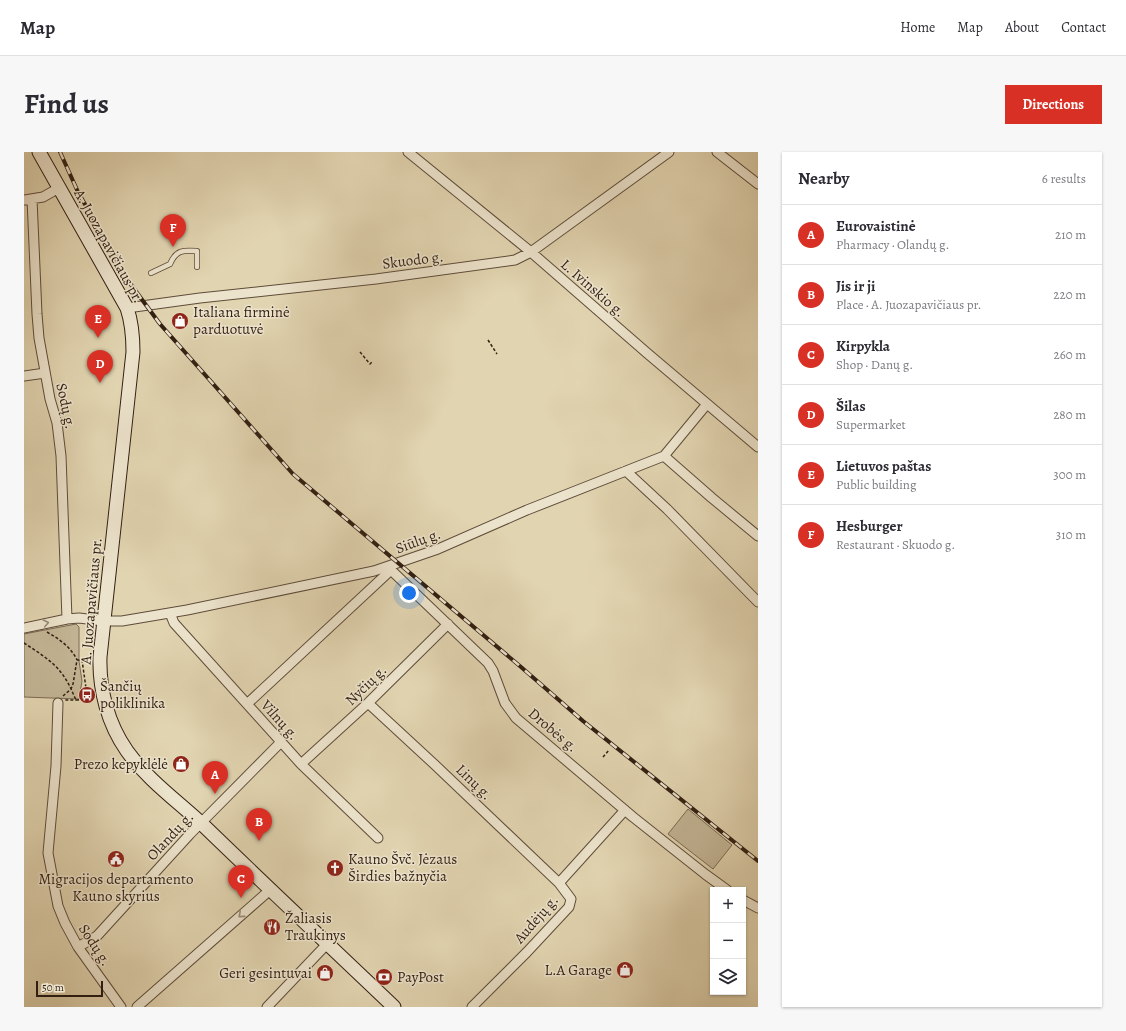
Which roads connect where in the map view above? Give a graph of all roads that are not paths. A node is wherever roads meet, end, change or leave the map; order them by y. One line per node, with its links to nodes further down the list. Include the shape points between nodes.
1 (39, 152): 6 (main road, A. Juozapavičiaus pr.)
2 (408, 152): 8 (street, L. Ivinskio g.)
3 (669, 152): 8 (street, Skuodo g.)
4 (717, 152): 5 (street)
5 (758, 184)
6 (58, 188): 7 (street); 11 (main road, A. Juozapavičiaus pr.)
7 (28, 200): 12 (street, Sodų g., via 36,314)
8 (531, 252): 11 (street, Skuodo g., via 507,262); 14 (street, L. Ivinskio g.)
9 (197, 268): 10 (lane, via 197,251 185,250 174,256 170,264)
10 (151, 273)
11 (127, 308): 23 (main road, A. Juozapavičiaus pr., via 131,318 133,352)
12 (45, 373): 13 (street); 22 (street, Sodų g., via 57,423 61,456)
13 (24, 376)
14 (706, 404): 15 (street, L. Ivinskio g.); 16 (street, Siūlų g.)
15 (758, 446)
16 (664, 456): 17 (street, Siūlų g.); 18 (street)
17 (626, 471): 19 (street, Siūlų g.); 20 (street)
18 (758, 536)
19 (390, 568): 21 (street, Siūlų g.); 24 (street, Drobės g.); 28 (street)
20 (758, 602)
21 (170, 613): 23 (street, Siūlų g., via 122,621); 28 (street, Vilnų g., via 174,623)
22 (67, 619): 23 (street, Siūlų g.); 25 (street, Siūlų g., one-way to 22)
23 (103, 621): 32 (main road, A. Juozapavičiaus pr., via 101,685 117,734 145,772)
24 (448, 624): 27 (street, Nyčių g.); 31 (street, Drobės g., via 488,663 504,703 516,718)
25 (24, 628)
26 (61, 700): 40 (street, Sodų g., via 48,853 58,906)
27 (368, 703): 30 (street, Nyčių g.); 34 (street, Linų g.)
28 (247, 704): 29 (street, Vilnų g.)
29 (281, 742): 30 (street, Vilnų g.); 32 (street, Olandų g.)
30 (301, 764): 33 (street, Vilnų g.)
31 (625, 810): 34 (street, Audėjų g.); 35 (street, Drobės g.)
32 (201, 823): 36 (main road, A. Juozapavičiaus pr.); 40 (street, Olandų g., via 97,936)
33 (378, 838)
34 (558, 883): 45 (street, Audėjų g., via 571,899 569,907)
35 (723, 887)
36 (270, 890): 39 (main road, A. Juozapavičiaus pr.); 43 (street, one-way to 43)
37 (746, 902): 38 (street)
38 (758, 908)
39 (327, 944): 41 (main road, A. Juozapavičiaus pr.); 44 (street)
40 (78, 947): 42 (street, Sodų g.)
41 (389, 1005)
42 (121, 1007)
43 (137, 1007)
44 (266, 1007)
45 (472, 1007)

